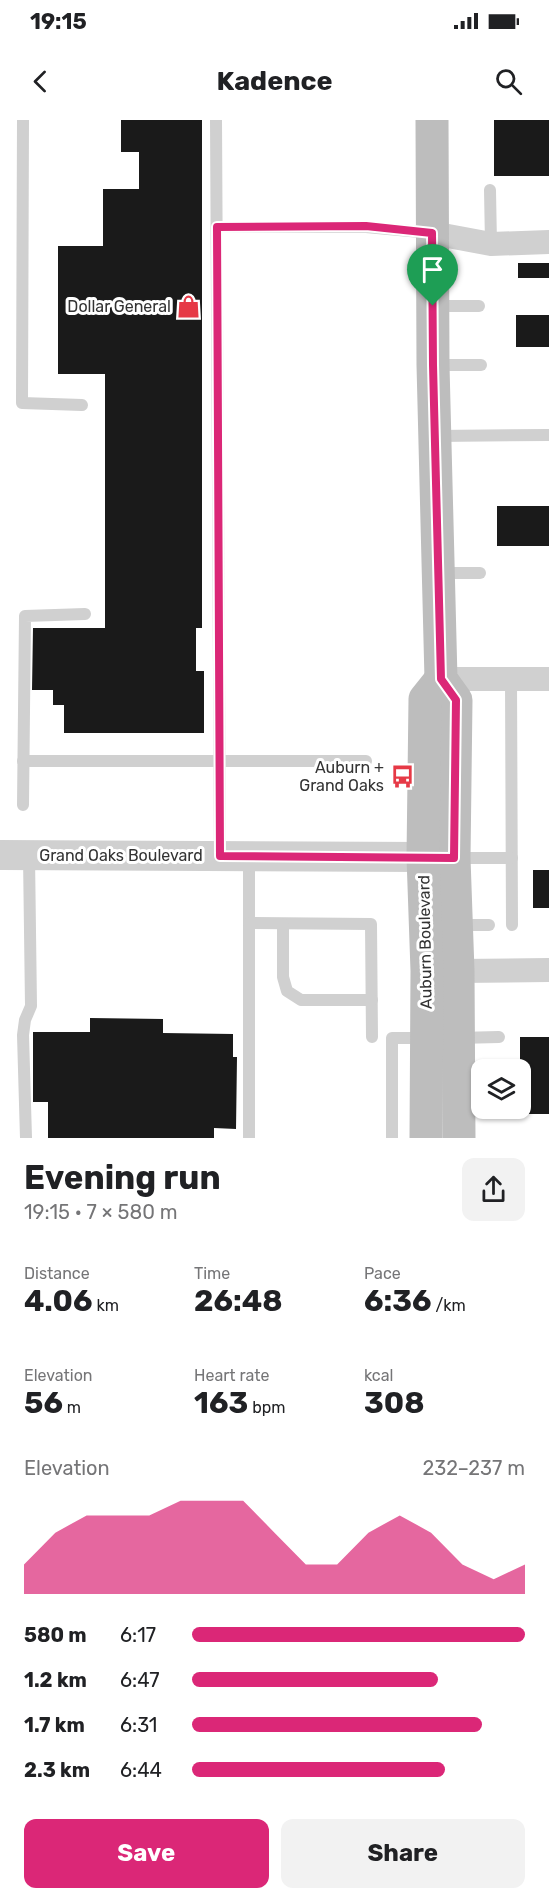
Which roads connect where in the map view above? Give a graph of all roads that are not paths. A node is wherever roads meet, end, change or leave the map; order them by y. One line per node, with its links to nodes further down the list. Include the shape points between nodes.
1 (23, 120): 13 (lane, via 22,403)
2 (216, 120): 5 (lane)
3 (432, 120): 6 (main road)
4 (490, 190): 8 (lane)
5 (217, 227): 6 (lane, via 366,226); 22 (lane)
6 (432, 233): 8 (street); 9 (main road)
7 (549, 242): 8 (street)
8 (491, 244)
9 (433, 306): 10 (lane); 11 (main road)
10 (479, 306)
11 (433, 365): 12 (lane); 15 (main road)
12 (481, 365)
13 (82, 405)
14 (549, 435): 15 (lane)
15 (435, 436): 16 (main road)
16 (438, 573): 17 (lane); 19 (main road)
17 (480, 573)
18 (85, 614): 23 (lane, via 25,616)
19 (441, 679): 21 (street); 29 (main road, Auburn Boulevard, via 425,699)
20 (549, 679): 21 (street)
21 (511, 680): 30 (lane)
22 (220, 760): 23 (lane); 24 (lane); 28 (lane)
23 (23, 761): 25 (lane)
24 (366, 761)
25 (23, 805)
26 (0, 855): 27 (street, Grand Oaks Boulevard)
27 (29, 855): 28 (street, Grand Oaks Boulevard); 42 (lane, via 31,1006 23,1035)
28 (234, 856): 29 (street, Grand Oaks Boulevard); 31 (lane)
29 (438, 857): 30 (lane); 33 (main road, Auburn Boulevard); 41 (main road, Auburn Boulevard, via 427,971)
30 (512, 858): 35 (lane)
31 (249, 923): 32 (lane); 43 (lane)
32 (283, 924): 38 (lane, via 283,976 287,991 301,1000); 38 (lane, via 371,924)
33 (457, 925): 34 (lane); 37 (main road, Auburn Boulevard)
34 (489, 925)
35 (512, 925)
36 (549, 970): 37 (street)
37 (458, 971): 41 (main road, Auburn Boulevard)
38 (372, 1000): 39 (lane)
39 (372, 1037)
40 (499, 1037): 41 (lane)
41 (442, 1038): 44 (lane, via 392,1038); 45 (main road, Auburn Boulevard); 46 (main road, Auburn Boulevard, via 463,1099)
42 (26, 1138)
43 (249, 1138)
44 (392, 1138)
45 (426, 1138)
46 (459, 1138)

